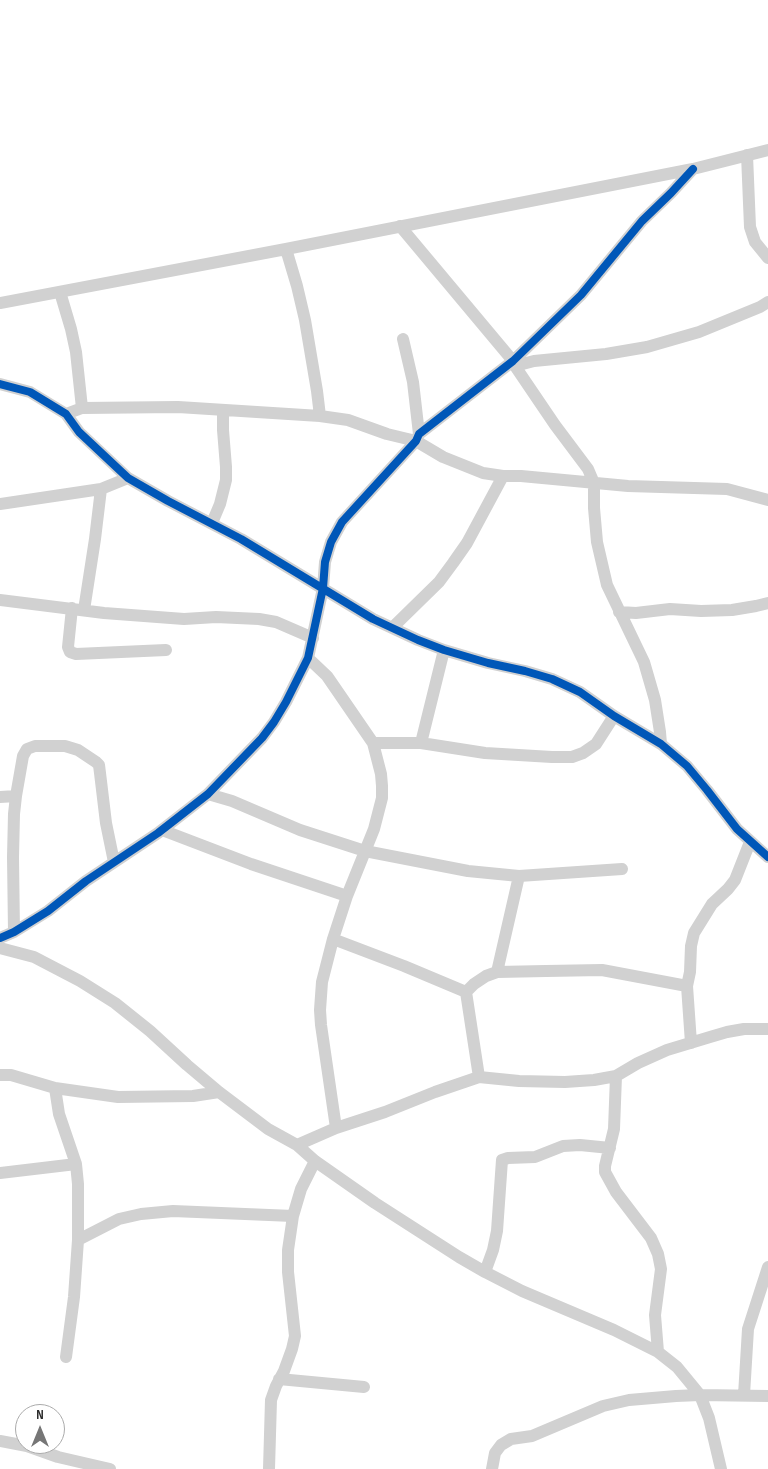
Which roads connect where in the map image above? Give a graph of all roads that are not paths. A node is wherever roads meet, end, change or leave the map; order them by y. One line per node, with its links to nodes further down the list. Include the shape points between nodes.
1 (768, 150): 2 (street)
2 (747, 155): 3 (street); 6 (street, via 750,226 755,242)
3 (693, 169): 4 (street); 11 (street, via 642,221 582,295)
4 (400, 226): 5 (street); 11 (street)
5 (286, 249): 7 (street); 16 (street, via 305,320)
6 (768, 258)
7 (60, 292): 9 (street); 13 (street, via 76,352)
8 (768, 302): 11 (street, via 698,332 647,347)
9 (0, 303)
10 (403, 339): 17 (street, via 413,382)
11 (514, 364): 17 (street); 20 (street, via 588,469)
12 (0, 384): 15 (street, via 30,392)
13 (82, 408): 14 (street); 15 (street)
14 (223, 410): 16 (street); 24 (street, via 226,480)
15 (66, 414): 19 (street, via 79,432)
16 (320, 416): 17 (street, via 348,420 387,434)
17 (418, 438): 18 (street, via 443,457 483,473); 25 (street, via 342,522 325,562)
18 (503, 476): 20 (street); 30 (street, via 453,564)
19 (128, 478): 21 (street); 24 (street)
20 (594, 483): 22 (street, via 727,490); 29 (street, via 597,542 607,585)
21 (101, 489): 23 (street); 28 (street, via 94,548)
22 (768, 500)
23 (0, 504)
24 (212, 523): 25 (street)
25 (323, 588): 30 (street); 31 (street)
26 (0, 600): 28 (street)
27 (768, 603): 29 (street, via 732,610)
28 (78, 609): 31 (street, via 184,619 258,619 276,622); 32 (street, via 68,647 70,652)
29 (619, 612): 38 (street, via 650,679)
30 (392, 628): 33 (street)
31 (312, 638): 34 (street)
32 (166, 650)
33 (444, 650): 35 (street, via 552,679 580,692); 37 (street)
34 (308, 658): 36 (street, via 327,676); 39 (street, via 274,722)
35 (614, 716): 37 (street, via 596,744 572,756 485,753); 38 (street)
36 (373, 743): 37 (street); 44 (street, via 381,774 382,798)
37 (421, 743)
38 (661, 744): 43 (street, via 686,766)
39 (208, 794): 42 (street); 44 (street)
40 (16, 796): 41 (street); 46 (street, via 27,749 65,746 90,756 99,765); 50 (street)
41 (0, 797)
42 (162, 830): 46 (street); 49 (street)
43 (750, 842): 45 (street); 55 (street, via 735,880 712,904 694,933)
44 (365, 851): 48 (street, via 468,871); 49 (street)
45 (768, 857)
46 (114, 862): 50 (street)
47 (622, 869): 48 (street)
48 (520, 876): 54 (street)
49 (347, 896): 52 (street)
50 (14, 932): 51 (street)
51 (0, 938)
52 (333, 939): 56 (street); 64 (street, via 322,982 320,1010)
53 (0, 948): 63 (street, via 34,957 115,1003)
54 (497, 972): 55 (street, via 602,970); 56 (street, via 486,976)
55 (687, 986): 58 (street)
56 (466, 992): 61 (street)
57 (768, 1029): 58 (street, via 727,1032)
58 (691, 1044): 60 (street, via 667,1050)
59 (0, 1074): 62 (street)
60 (616, 1076): 61 (street, via 565,1082); 66 (street)
61 (479, 1077): 64 (street)
62 (55, 1088): 63 (street, via 118,1097 192,1096); 68 (street, via 59,1114)
63 (219, 1092): 65 (street, via 268,1129)
64 (336, 1128): 65 (street)
65 (297, 1146): 67 (street)
66 (610, 1148): 73 (street, via 563,1146 535,1157 502,1160 497,1231); 74 (street, via 605,1166 609,1182 651,1238 658,1254 661,1269 656,1315)
67 (315, 1161): 70 (street, via 301,1189); 73 (street, via 375,1204)
68 (76, 1164): 69 (street); 71 (street)
69 (0, 1173)
70 (293, 1216): 71 (street, via 207,1211 141,1214 119,1219); 76 (street, via 288,1272 295,1336)
71 (78, 1240): 75 (street)
72 (768, 1267): 79 (street, via 748,1329)
73 (485, 1272): 74 (street)
74 (658, 1352): 78 (street, via 677,1367)
75 (66, 1357)
76 (279, 1379): 77 (street); 84 (street, via 272,1400)
77 (364, 1387)
78 (700, 1394): 79 (street); 85 (street, via 629,1400 603,1406 532,1436 511,1439 495,1453); 86 (street)
79 (744, 1395): 80 (street)
80 (768, 1396)
81 (0, 1441): 82 (street, via 27,1446)
82 (57, 1463): 83 (street)
83 (110, 1469)
84 (269, 1469)
85 (492, 1469)
86 (721, 1469)

